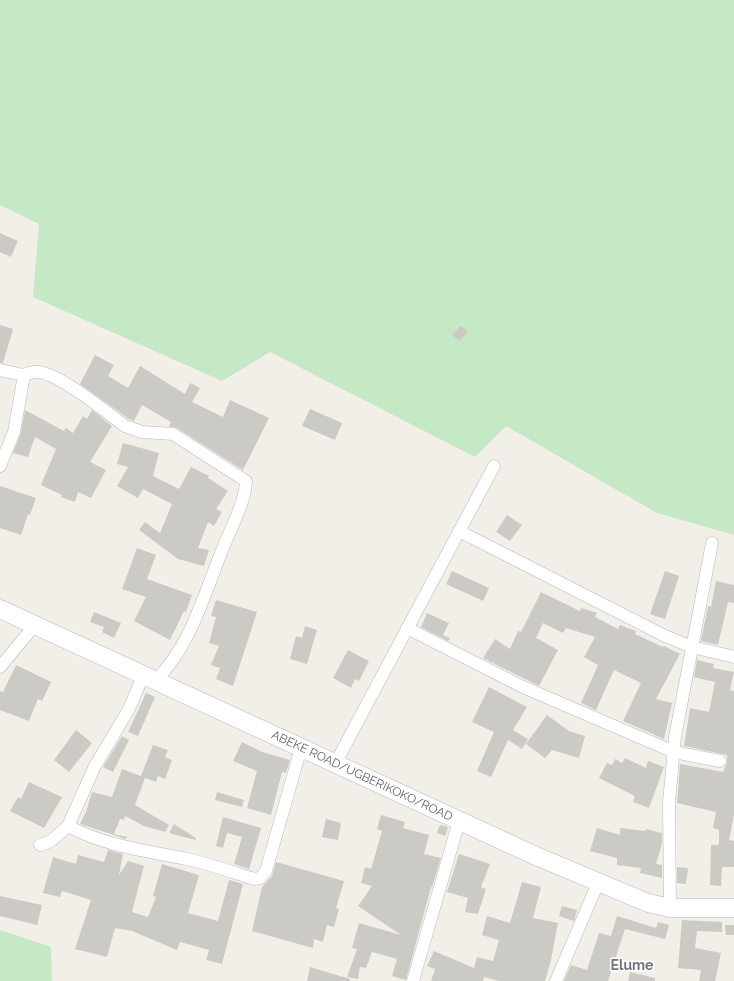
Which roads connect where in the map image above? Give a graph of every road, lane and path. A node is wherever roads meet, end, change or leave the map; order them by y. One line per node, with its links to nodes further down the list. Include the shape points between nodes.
1 (0, 370): 2 (street)
2 (24, 375): 3 (street, via 14,432); 13 (street, via 32,372 43,373 67,385 124,426 134,430 174,435 246,481 239,508 190,630 174,660)
3 (0, 466)
4 (494, 466): 5 (street)
5 (459, 531): 9 (street); 10 (street, via 664,636)
6 (712, 543): 10 (street)
7 (0, 609): 8 (street, ABEKE ROAD/UGBERIKOKO/ROAD)
8 (35, 625): 12 (street); 13 (street, ABEKE ROAD/UGBERIKOKO/ROAD)
9 (407, 628): 15 (street, via 523,688); 17 (street)
10 (692, 647): 11 (street); 15 (street)
11 (734, 657)
12 (0, 667)
13 (149, 678): 14 (street, ABEKE ROAD/UGBERIKOKO/ROAD); 19 (street, via 96,766)
14 (301, 748): 17 (street, ABEKE ROAD/UGBERIKOKO/ROAD); 19 (street, via 266,871 260,878 254,879 194,861 120,846)
15 (674, 752): 16 (street); 22 (street, via 669,802)
16 (720, 761)
17 (335, 764): 18 (street, ABEKE ROAD/UGBERIKOKO/ROAD)
18 (459, 821): 21 (street, ABEKE ROAD/UGBERIKOKO/ROAD); 24 (street)
19 (68, 826): 20 (street, via 51,841)
20 (40, 845)
21 (598, 883): 22 (street, ABEKE ROAD/UGBERIKOKO/ROAD, via 648,903); 25 (street)
22 (670, 908): 23 (street, ABEKE ROAD/UGBERIKOKO/ROAD)
23 (734, 908)
24 (413, 981)
25 (556, 981)

